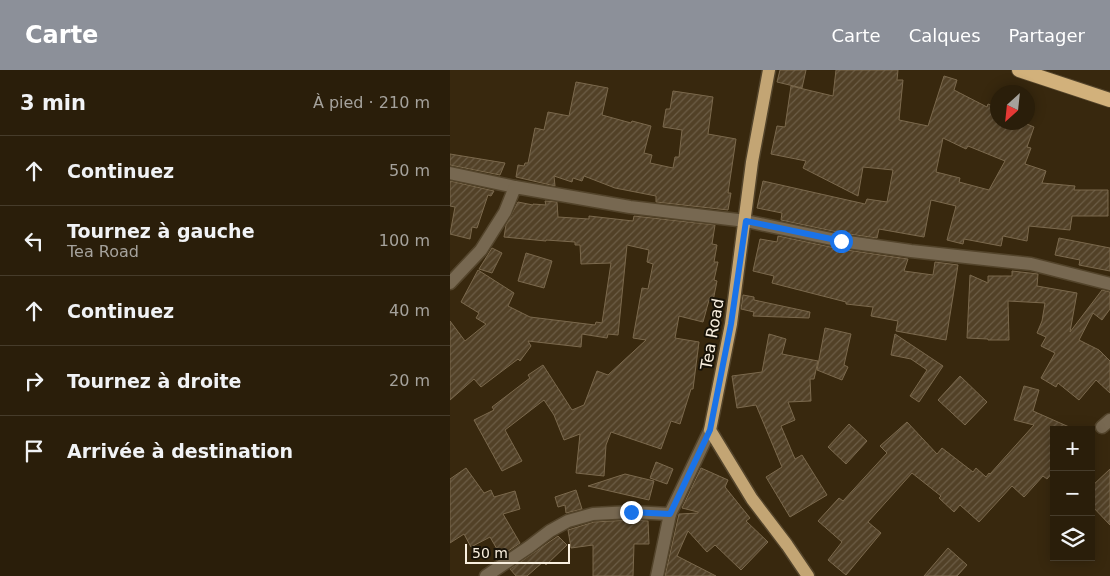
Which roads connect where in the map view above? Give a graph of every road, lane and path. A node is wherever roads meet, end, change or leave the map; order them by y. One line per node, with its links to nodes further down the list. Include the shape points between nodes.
1 (768, 70): 6 (main road, Tea Road, via 752,162)
2 (1019, 70): 3 (highway)
3 (1110, 100)
4 (450, 173): 5 (street)
5 (516, 188): 6 (street, via 630,207); 7 (street, via 481,250)
6 (746, 221): 8 (street, via 841,241 1031,264); 9 (main road, Tea Road, via 731,324)
7 (450, 283)
8 (1110, 284)
9 (710, 430): 10 (street); 13 (main road, via 752,499)
10 (670, 514): 11 (street, via 592,514 568,521 550,530); 12 (street)
11 (486, 576)
12 (657, 576)
13 (808, 576)

